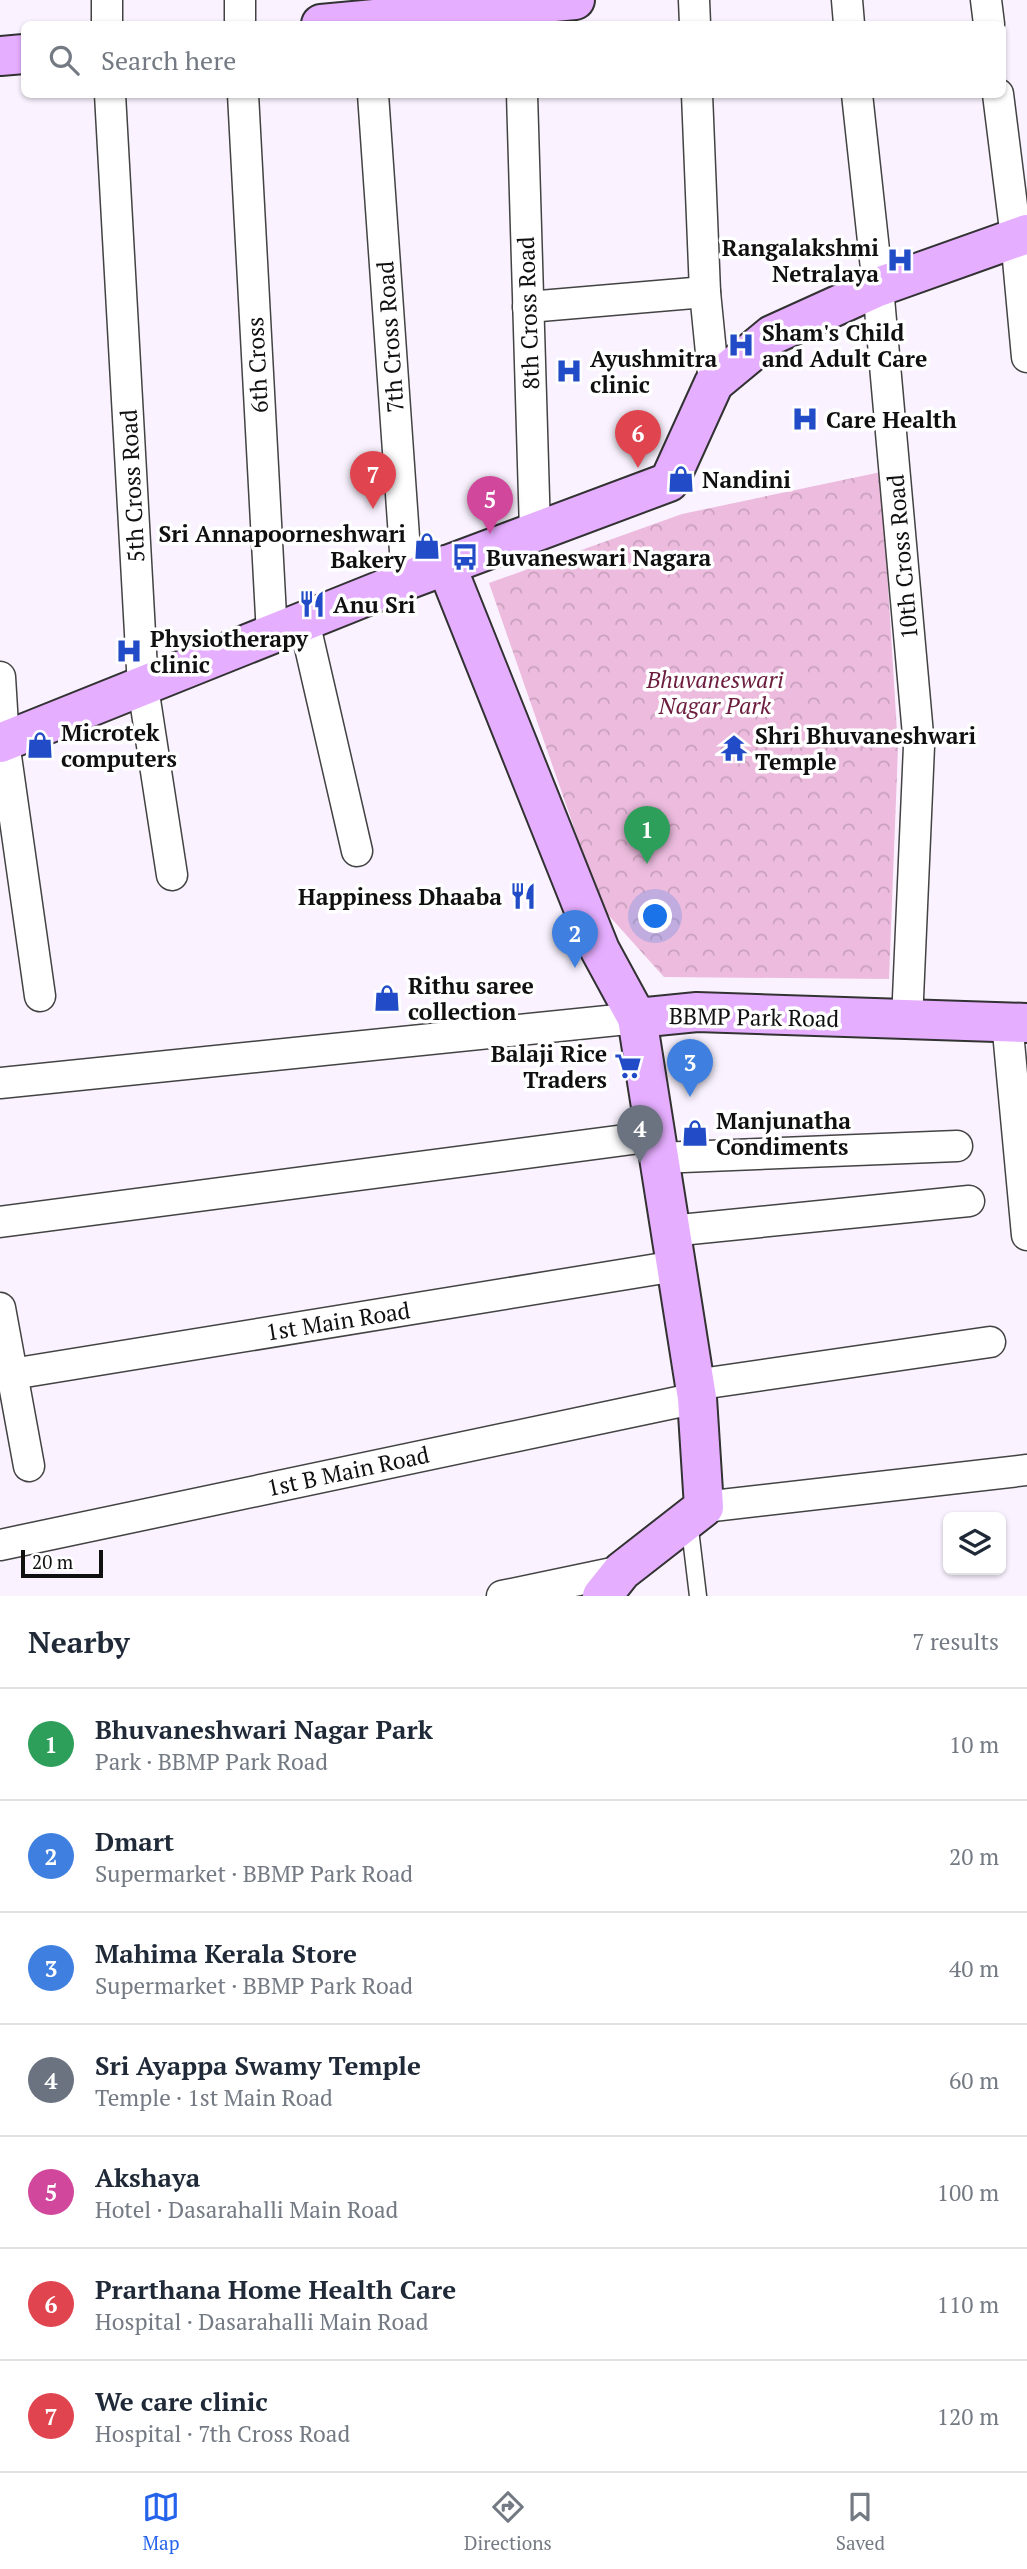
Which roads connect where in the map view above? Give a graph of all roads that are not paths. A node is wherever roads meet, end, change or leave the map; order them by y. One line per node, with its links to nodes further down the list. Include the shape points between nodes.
1 (107, 0): 9 (street)
2 (240, 0): 10 (street)
3 (575, 0): 7 (street)
4 (694, 0): 12 (street)
5 (847, 0): 13 (street)
6 (986, 0): 14 (street)
7 (520, 10): 8 (street)
8 (369, 15): 11 (street)
9 (107, 21)
10 (240, 21)
11 (337, 21)
12 (695, 21)
13 (849, 21)
14 (989, 21)
15 (21, 54): 16 (street)
16 (0, 56)
17 (110, 98): 35 (street, 5th Cross Road)
18 (243, 98): 33 (street, 6th Cross)
19 (373, 98): 32 (street, 7th Cross Road)
20 (522, 98): 27 (street, 8th Cross Road)
21 (697, 98): 26 (street)
22 (857, 98): 25 (street, 10th Cross Road)
23 (999, 98): 24 (street)
24 (1022, 236): 25 (street); 28 (street)
25 (878, 288): 29 (street, via 772,335); 41 (street, 10th Cross Road, via 919,746)
26 (705, 292): 27 (street); 29 (street)
27 (528, 307): 30 (street, 8th Cross Road)
28 (1027, 357)
29 (714, 383): 30 (street, via 669,482)
30 (535, 531): 31 (street)
31 (446, 565): 32 (street); 40 (street, BBMP Park Road, via 600,950)
32 (407, 580): 33 (street)
33 (288, 628): 35 (street); 37 (street, 6th Cross)
34 (0, 677): 36 (street)
35 (143, 687): 36 (street); 38 (street, 5th Cross Road)
36 (2, 743): 39 (street)
37 (357, 851)
38 (172, 875)
39 (40, 996)
40 (637, 1018): 41 (street, BBMP Park Road, via 698,1012); 43 (street); 45 (street)
41 (907, 1021): 42 (street, BBMP Park Road)
42 (1017, 1022): 46 (street)
43 (0, 1083)
44 (957, 1146): 45 (street)
45 (656, 1147): 48 (street); 50 (street)
46 (1024, 1179): 49 (street)
47 (969, 1201): 50 (street, 1st Main Road)
48 (0, 1222)
49 (1027, 1235)
50 (673, 1248): 53 (street, 1st Main Road); 54 (street)
51 (0, 1308): 53 (street)
52 (990, 1342): 54 (street, 1st B Main Road)
53 (6, 1375): 55 (street)
54 (695, 1392): 57 (street); 58 (street, 1st B Main Road)
55 (29, 1465)
56 (1027, 1470): 57 (street)
57 (696, 1513): 59 (street); 61 (lane)
58 (0, 1545)
59 (612, 1583): 60 (street)
60 (502, 1596)
61 (698, 1596)

